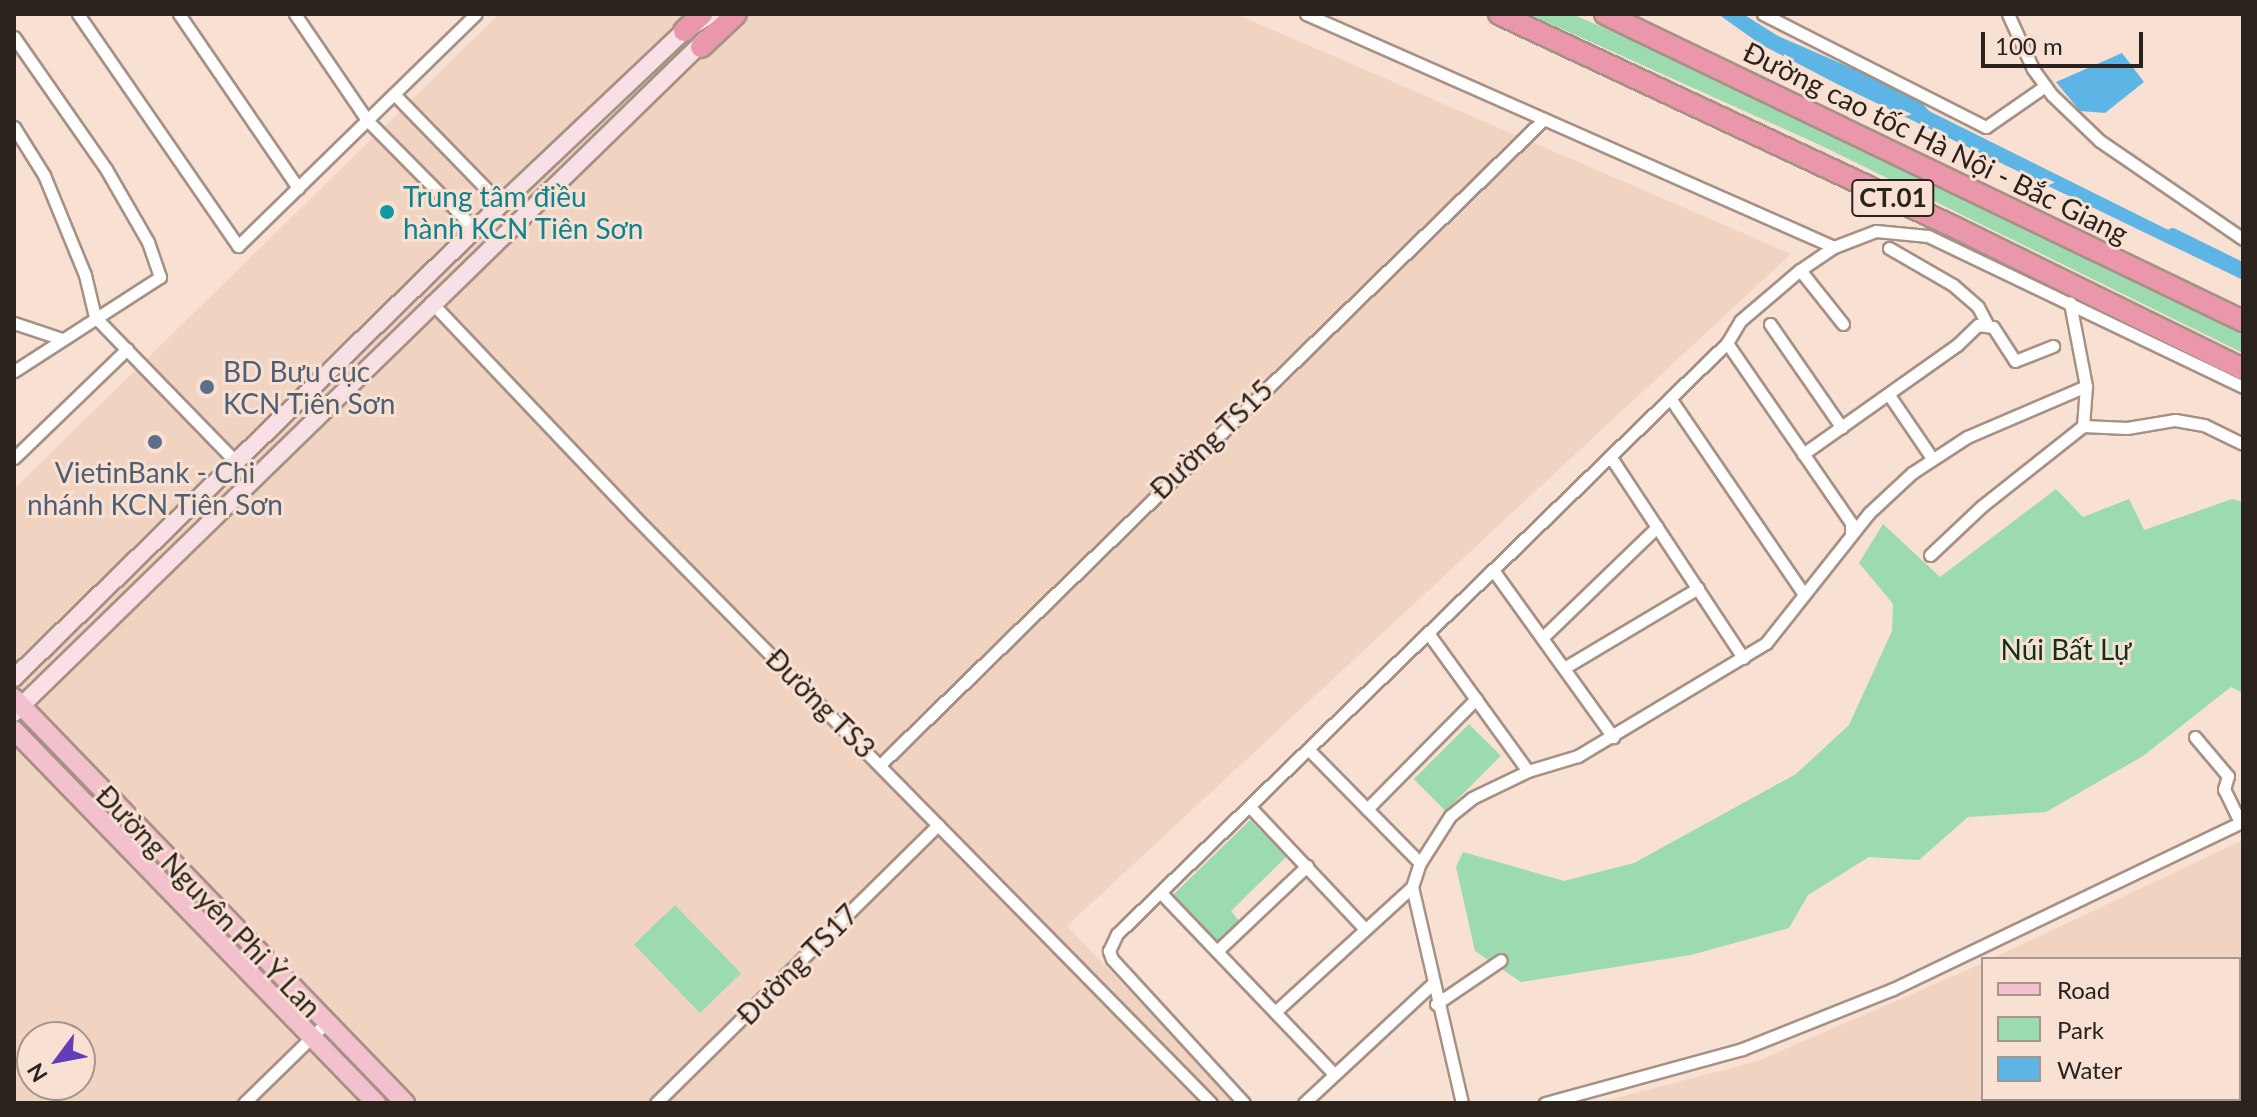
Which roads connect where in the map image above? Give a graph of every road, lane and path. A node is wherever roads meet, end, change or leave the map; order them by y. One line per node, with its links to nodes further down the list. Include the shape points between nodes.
1 (78, 14): 26 (street, via 238,246)
2 (179, 14): 26 (street)
3 (295, 14): 24 (street)
4 (476, 14): 22 (street)
5 (702, 14): 16 (highway)
6 (712, 14): 16 (main road)
7 (722, 14): 19 (main road)
8 (736, 14): 19 (highway)
9 (1306, 14): 23 (street)
10 (1486, 14): 17 (highway)
11 (1499, 14): 17 (highway, CT.01)
12 (1605, 14): 21 (highway, Đường cao tốc Hà Nội - Bắc Giang / CT.01)
13 (1627, 14): 21 (highway)
14 (1763, 14): 20 (street, via 1986,127)
15 (2008, 14): 20 (street)
16 (684, 31): 27 (main road)
17 (1540, 31): 46 (highway, CT.01)
18 (14, 37): 36 (street, via 106,169 148,242 160,277)
19 (701, 47): 34 (main road)
20 (2045, 86): 29 (street, via 2100,141)
21 (1772, 93): 37 (highway, Đường cao tốc Hà Nội - Bắc Giang / CT.01)
22 (394, 94): 24 (street); 27 (street)
23 (1544, 119): 30 (street); 77 (street, Đường TS15)
24 (367, 120): 26 (street); 28 (street)
25 (14, 127): 36 (street, via 44,175 85,275)
26 (298, 188)
27 (501, 204): 28 (main road)
28 (475, 229): 33 (main road)
29 (2243, 239)
30 (1834, 247): 32 (street); 35 (street, via 1876,231 1928,236)
31 (1889, 248): 41 (street, via 1953,285 1978,307)
32 (1800, 270): 40 (street); 43 (street, via 1740,321)
33 (417, 286): 34 (main road); 59 (main road)
34 (431, 302): 72 (main road); 77 (street, Đường TS3)
35 (2070, 303): 48 (street); 49 (street)
36 (95, 317): 42 (street); 45 (street)
37 (2243, 321)
38 (14, 323): 42 (street)
39 (1770, 324): 53 (street)
40 (1843, 324)
41 (1987, 324): 44 (street, via 2015,361); 50 (street, via 1978,325)
42 (62, 339): 47 (street)
43 (1727, 343): 51 (street); 55 (street)
44 (2053, 346)
45 (127, 349): 57 (street); 59 (street)
46 (2243, 369)
47 (14, 371)
48 (2086, 386): 52 (street); 58 (street, via 1967,437)
49 (2243, 387)
50 (1889, 395): 53 (street); 58 (street)
51 (1670, 398): 56 (street); 65 (street)
52 (2083, 426): 54 (street, via 2127,428 2175,420 2204,425); 62 (street)
53 (1842, 428): 55 (street)
54 (2243, 444)
55 (1803, 454): 61 (street, via 1851,523)
56 (1610, 456): 60 (street); 63 (street)
57 (14, 458)
58 (1932, 458): 61 (street)
59 (236, 462): 70 (main road)
60 (1657, 527): 64 (street); 67 (street)
61 (1851, 534): 65 (street)
62 (1930, 555)
63 (1493, 570): 66 (street); 67 (street)
64 (1698, 588): 68 (street); 69 (street)
65 (1803, 593): 68 (street, via 1766,643)
66 (1428, 633): 71 (street); 76 (street)
67 (1542, 638): 69 (street)
68 (1743, 658): 74 (street)
69 (1564, 668): 74 (street)
70 (14, 678)
71 (1476, 699): 78 (street); 80 (street)
72 (16, 706): 93 (main road, Đường Nguyên Phi Ỷ Lan)
73 (14, 730): 94 (main road, Đường Nguyên Phi Ỷ Lan)
74 (1613, 737): 78 (street, via 1578,756)
75 (2195, 737): 81 (street, via 2228,776 2224,789)
76 (1309, 750): 79 (street); 80 (street)
77 (881, 764): 82 (street, Đường TS3)
78 (1528, 771): 83 (street, via 1459,806)
79 (1250, 807): 84 (street); 86 (street)
80 (1367, 809): 83 (street)
81 (2242, 821): 104 (street, via 1893,989 1742,1049)
82 (938, 825): 99 (street, Đường TS17); 100 (street, Đường TS3)
83 (1420, 863): 85 (street)
84 (1307, 866): 87 (street); 88 (street)
85 (1412, 887): 87 (street); 90 (street)
86 (1161, 893): 88 (street); 101 (street, via 1117,934 1109,951 1112,959)
87 (1365, 929): 92 (street)
88 (1217, 951): 92 (street)
89 (1501, 960): 91 (street)
90 (1431, 985): 91 (street); 95 (street)
91 (1436, 1004): 103 (street)
92 (1275, 1012): 95 (street)
93 (327, 1022): 94 (street); 98 (main road, Đường Nguyên Phi Ỷ Lan)
94 (312, 1037): 96 (street); 97 (main road, Đường Nguyên Phi Ỷ Lan)
95 (1332, 1072): 102 (street)
96 (244, 1103)
97 (376, 1103)
98 (405, 1103)
99 (656, 1103)
100 (1211, 1103)
101 (1244, 1103)
102 (1304, 1103)
103 (1462, 1103)
104 (1545, 1103)

